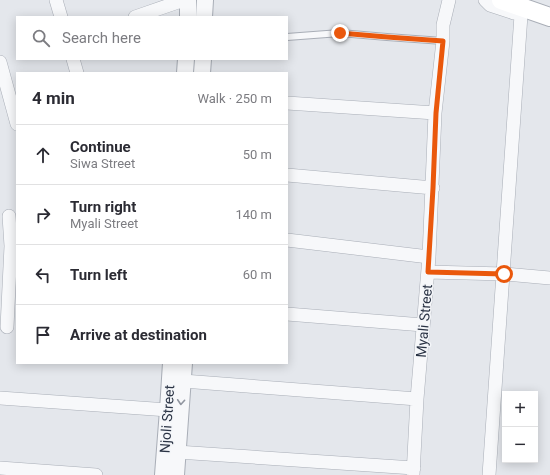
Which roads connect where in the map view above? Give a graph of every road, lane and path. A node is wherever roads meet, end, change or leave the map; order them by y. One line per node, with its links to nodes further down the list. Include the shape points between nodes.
1 (56, 0): 11 (street)
2 (184, 0): 12 (street)
3 (188, 0): 13 (street)
4 (205, 0): 14 (street)
5 (449, 0): 18 (street, Myali Street, via 443,25)
6 (485, 0): 10 (street, via 490,5)
7 (501, 0): 15 (main road)
8 (536, 0): 9 (main road)
9 (550, 5)
10 (521, 15): 16 (street); 35 (street)
11 (61, 16)
12 (138, 16)
13 (188, 16)
14 (204, 16)
15 (550, 17)
16 (550, 25)
17 (288, 37): 18 (lane, via 340,33)
18 (443, 41): 27 (street, Myali Street)
19 (73, 60): 23 (street)
20 (186, 60): 24 (street)
21 (203, 60): 25 (street)
22 (0, 62): 28 (street)
23 (77, 72)
24 (185, 72)
25 (202, 72)
26 (288, 103): 27 (street)
27 (436, 113): 30 (street, Myali Street)
28 (16, 120)
29 (288, 175): 30 (street)
30 (433, 188): 33 (street, Myali Street)
31 (9, 216): 39 (street, via 11,246)
32 (288, 240): 33 (street)
33 (429, 257): 34 (street, Myali Street)
34 (428, 272): 35 (street); 38 (street, Myali Street)
35 (504, 274): 36 (street); 52 (street)
36 (550, 278)
37 (288, 314): 38 (street)
38 (423, 325): 44 (street, Myali Street)
39 (8, 327)
40 (171, 364): 45 (street, Njoli Street)
41 (184, 364): 42 (street, Njoli Street)
42 (183, 381): 44 (street); 46 (street, Njoli Street, one-way to 46)
43 (0, 398): 45 (street)
44 (417, 399): 48 (street, Myali Street)
45 (168, 410): 50 (street, Njoli Street)
46 (178, 452): 48 (street); 51 (street, Njoli Street)
47 (0, 468): 49 (street)
48 (413, 472)
49 (96, 475)
50 (163, 475)
51 (176, 475)
52 (489, 475)

